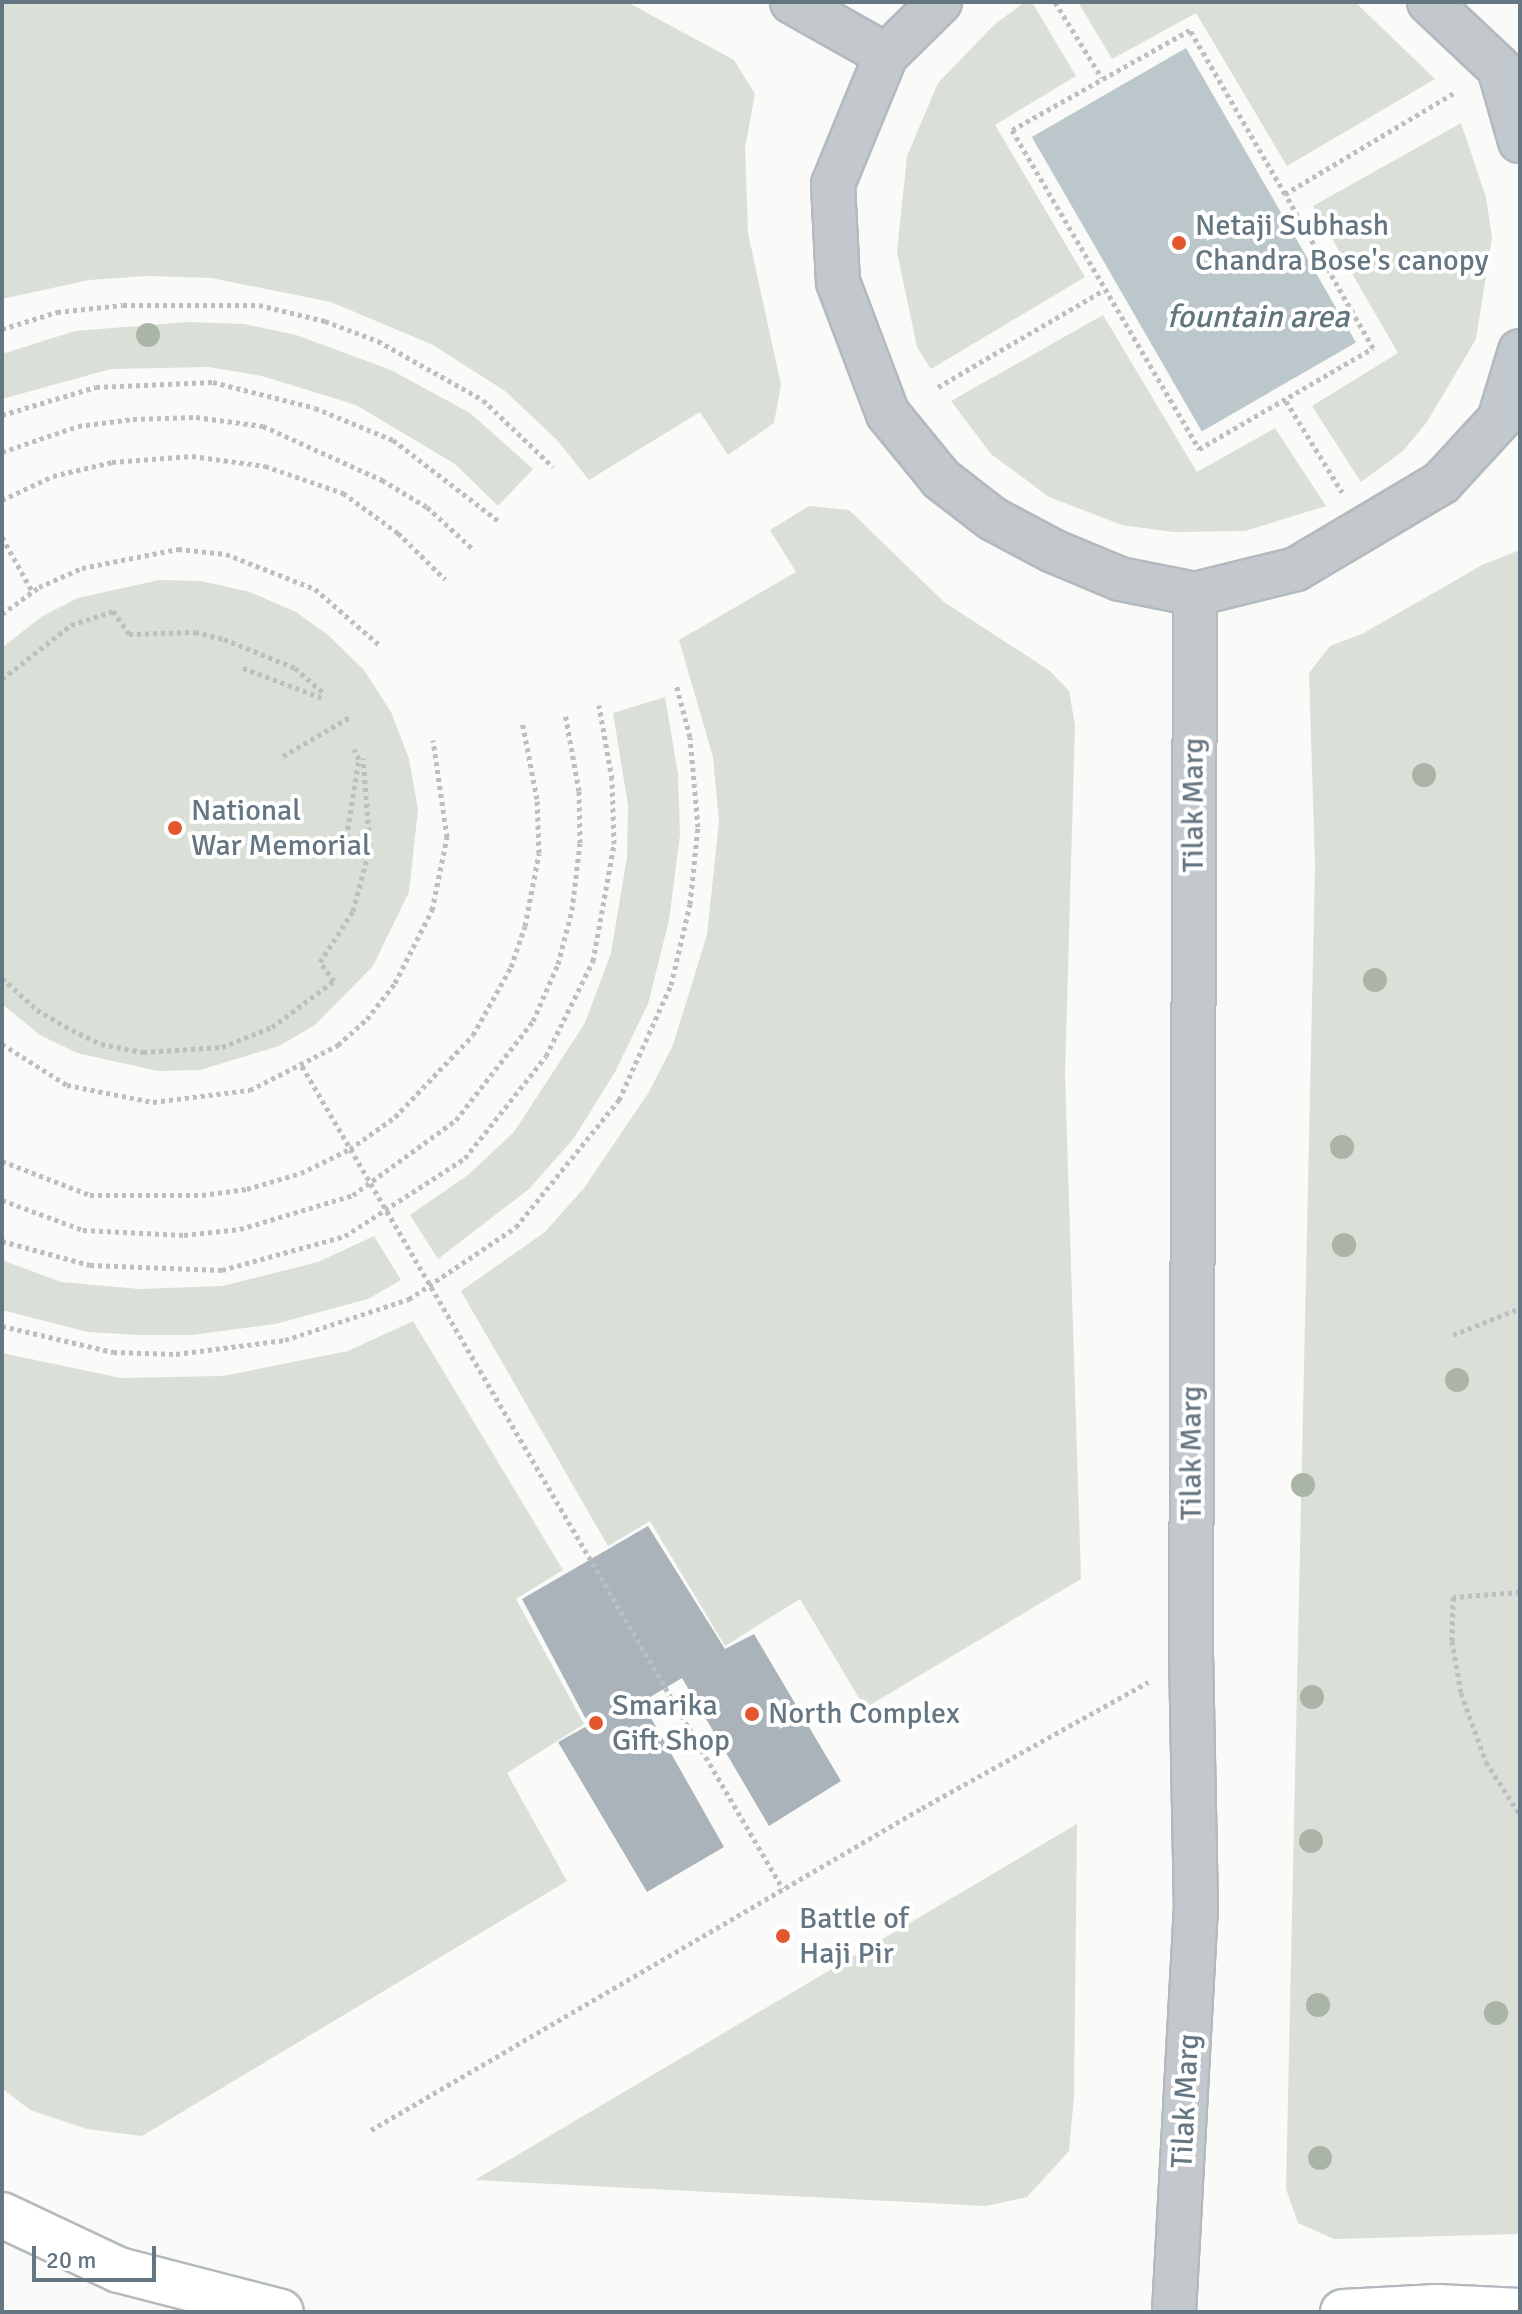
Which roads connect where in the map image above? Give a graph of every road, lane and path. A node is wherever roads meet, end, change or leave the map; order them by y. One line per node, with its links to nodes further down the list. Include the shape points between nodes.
1 (792, 2): 5 (street)
2 (940, 2): 5 (street)
3 (1055, 2): 7 (path)
4 (1429, 2): 6 (street)
5 (886, 55): 27 (street, via 833,184 838,282 888,414 941,479 993,519 1120,579)
6 (1509, 62): 9 (street)
7 (1102, 78): 10 (path, via 1190,30); 11 (path, via 1012,130)
8 (1454, 93): 10 (path)
9 (1520, 141)
10 (1285, 194): 15 (path, via 1373,348)
11 (1102, 291): 14 (path); 15 (path, via 1199,449)
12 (2, 329): 19 (path, via 57,312 123,305 259,305 325,321 378,341 483,400)
13 (1520, 351): 17 (street)
14 (938, 387)
15 (1286, 401): 20 (path)
16 (2, 415): 22 (path, via 96,387 213,382 315,408 393,440)
17 (1510, 426): 27 (street, via 1441,483 1367,532 1296,569)
18 (2, 452): 24 (path, via 78,426 133,419 196,417 263,426 382,480 427,507)
19 (553, 467)
20 (1343, 494)
21 (2, 500): 25 (path, via 53,476 112,462 192,456 265,466 343,493 398,533)
22 (500, 522)
23 (2, 537): 26 (path)
24 (474, 550)
25 (445, 579)
26 (32, 591): 28 (path); 29 (path, via 82,568 132,554 178,549 226,554 315,589)
27 (1195, 594): 58 (street, Tilak Marg)
28 (2, 614)
29 (378, 644)
30 (243, 668): 34 (path)
31 (2, 679): 33 (path, via 71,625 113,611 129,634 195,632 224,639 295,668)
32 (676, 684): 53 (path, via 690,737 698,827 682,946 653,1034 619,1100 562,1177 516,1227)
33 (323, 692)
34 (325, 699)
35 (599, 705): 51 (path, via 612,779 614,844 602,929 581,994 546,1056 489,1134 465,1158)
36 (565, 713): 49 (path, via 579,791 580,843 572,910 558,964 533,1021 456,1120)
37 (350, 717): 41 (path)
38 (522, 721): 47 (path, via 537,799 539,853 511,967 473,1035 395,1117)
39 (433, 740): 46 (path, via 447,837 432,910 395,983 367,1019)
40 (354, 749): 43 (path, via 359,759)
41 (283, 756)
42 (363, 758): 44 (path, via 370,847 353,911 320,962 334,981 272,1027 222,1047 143,1052 101,1044 72,1030 37,1010)
43 (345, 845)
44 (2, 978)
45 (2, 1044): 46 (path, via 67,1085 153,1102 250,1090)
46 (302, 1066): 47 (path)
47 (350, 1149): 48 (path, via 301,1173 247,1189 145,1199 90,1195); 49 (path)
48 (2, 1161)
49 (370, 1184): 50 (path, via 299,1215 184,1235 83,1230); 51 (path)
50 (2, 1200)
51 (387, 1212): 52 (path, via 312,1248 222,1270 90,1265); 53 (path)
52 (2, 1241)
53 (431, 1286): 55 (path, via 409,1299 285,1340 176,1354 113,1352); 60 (path)
54 (1520, 1308): 56 (path)
55 (2, 1326)
56 (1453, 1335)
57 (1520, 1592): 59 (path, via 1453,1597 1452,1641 1461,1693 1486,1762)
58 (1191, 1659): 60 (path); 66 (street, Tilak Marg, via 1196,1912)
59 (1520, 1815)
60 (783, 1889): 61 (path)
61 (371, 2130)
62 (2, 2215): 65 (main road, via 119,2270)
63 (1432, 2310): 64 (main road); 67 (main road)
64 (1520, 2311)
65 (281, 2312)
66 (1174, 2312)
67 (1343, 2312)

